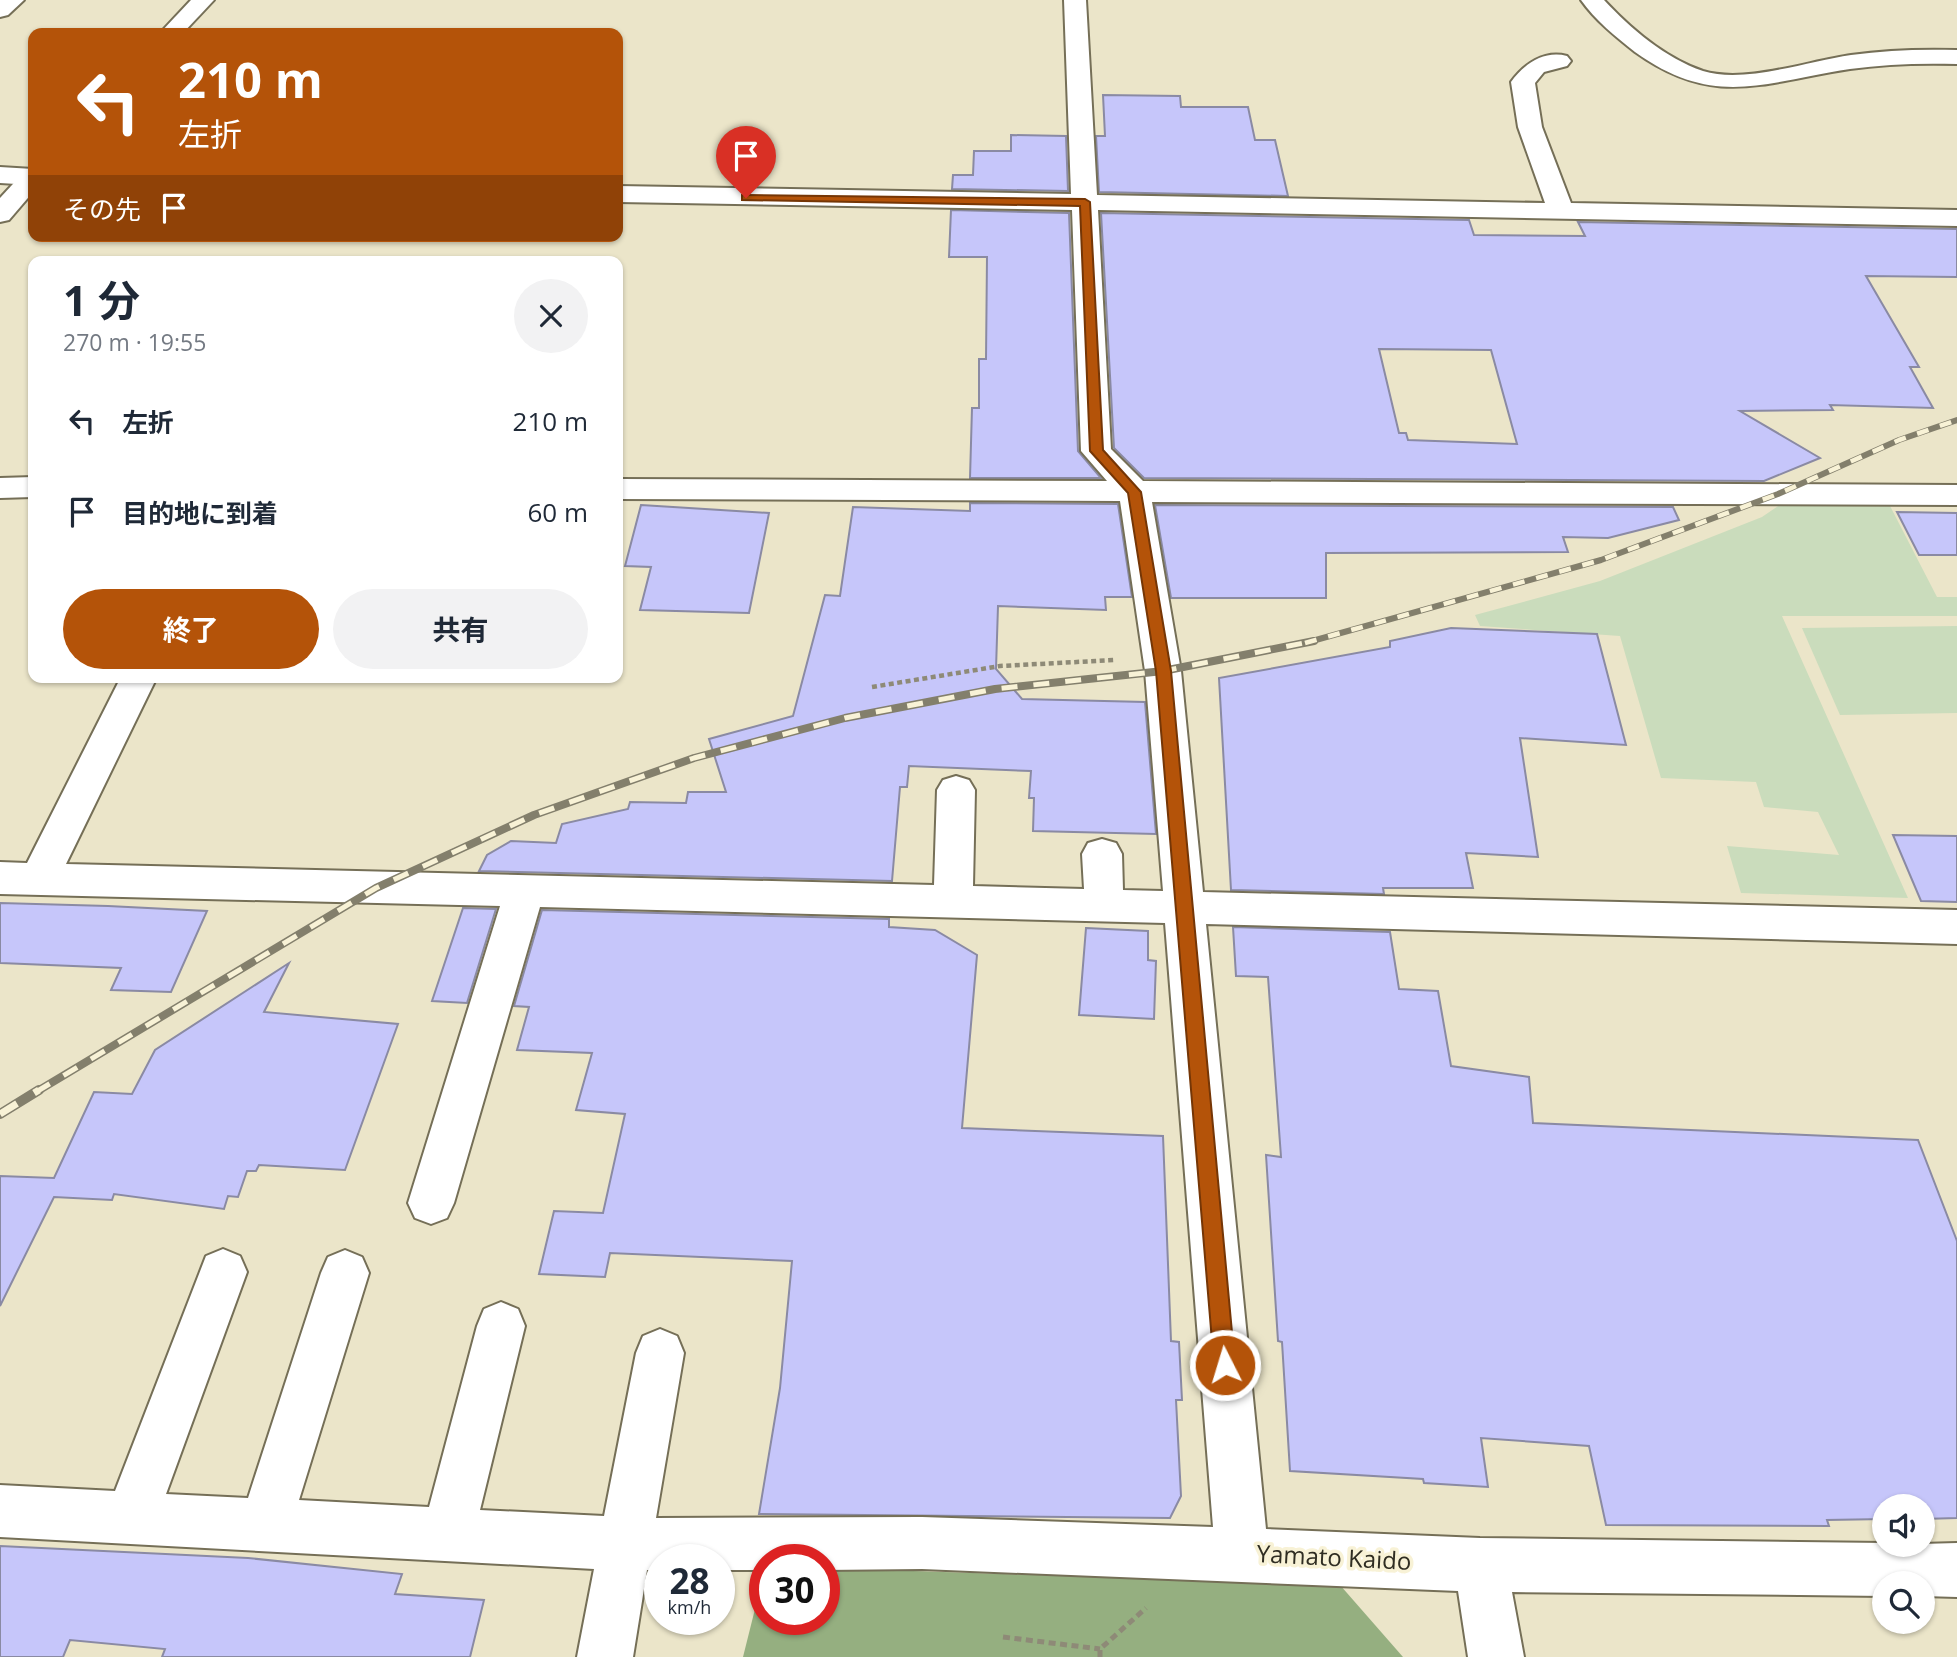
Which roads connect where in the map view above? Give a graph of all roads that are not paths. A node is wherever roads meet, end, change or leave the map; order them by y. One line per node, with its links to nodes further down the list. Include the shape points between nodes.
1 (13, 0): 5 (main road)
2 (203, 0): 6 (main road)
3 (1075, 0): 13 (main road)
4 (1592, 0): 7 (main road, via 1654,54 1697,76 1724,80 1850,62)
5 (0, 10)
6 (176, 28)
7 (1957, 57)
8 (1559, 61): 14 (main road, via 1536,67 1523,82 1530,127)
9 (0, 175): 10 (main road)
10 (28, 177)
11 (28, 183): 15 (main road)
12 (623, 194): 13 (main road)
13 (1085, 202): 14 (main road); 20 (main road, via 1096,451)
14 (1561, 211): 16 (main road)
15 (0, 214)
16 (1957, 218)
17 (28, 487): 18 (main road)
18 (0, 488)
19 (623, 489): 20 (main road)
20 (1135, 492): 21 (main road); 30 (main road, Yamato Kaido, via 1161,657)
21 (1957, 495)
22 (136, 683): 26 (main road)
23 (956, 790): 28 (main road)
24 (1102, 854): 29 (main road)
25 (0, 878): 26 (main road)
26 (39, 879): 27 (main road)
27 (524, 893): 28 (main road); 32 (main road)
28 (953, 902): 29 (main road)
29 (1104, 905): 30 (main road)
30 (1182, 908): 31 (main road); 42 (main road, Yamato Kaido)
31 (1957, 927)
32 (431, 1203)
33 (223, 1272): 38 (main road)
34 (345, 1273): 39 (main road)
35 (501, 1326): 40 (main road)
36 (660, 1353): 41 (main road)
37 (0, 1511): 38 (main road)
38 (131, 1517): 39 (main road)
39 (265, 1525): 40 (main road)
40 (448, 1534): 41 (main road)
41 (628, 1544): 42 (main road, via 922,1543); 45 (main road)
42 (1242, 1554): 43 (main road, Yamato Kaido)
43 (1480, 1565): 44 (main road, Yamato Kaido); 46 (main road)
44 (1957, 1570)
45 (605, 1657)
46 (1496, 1657)

